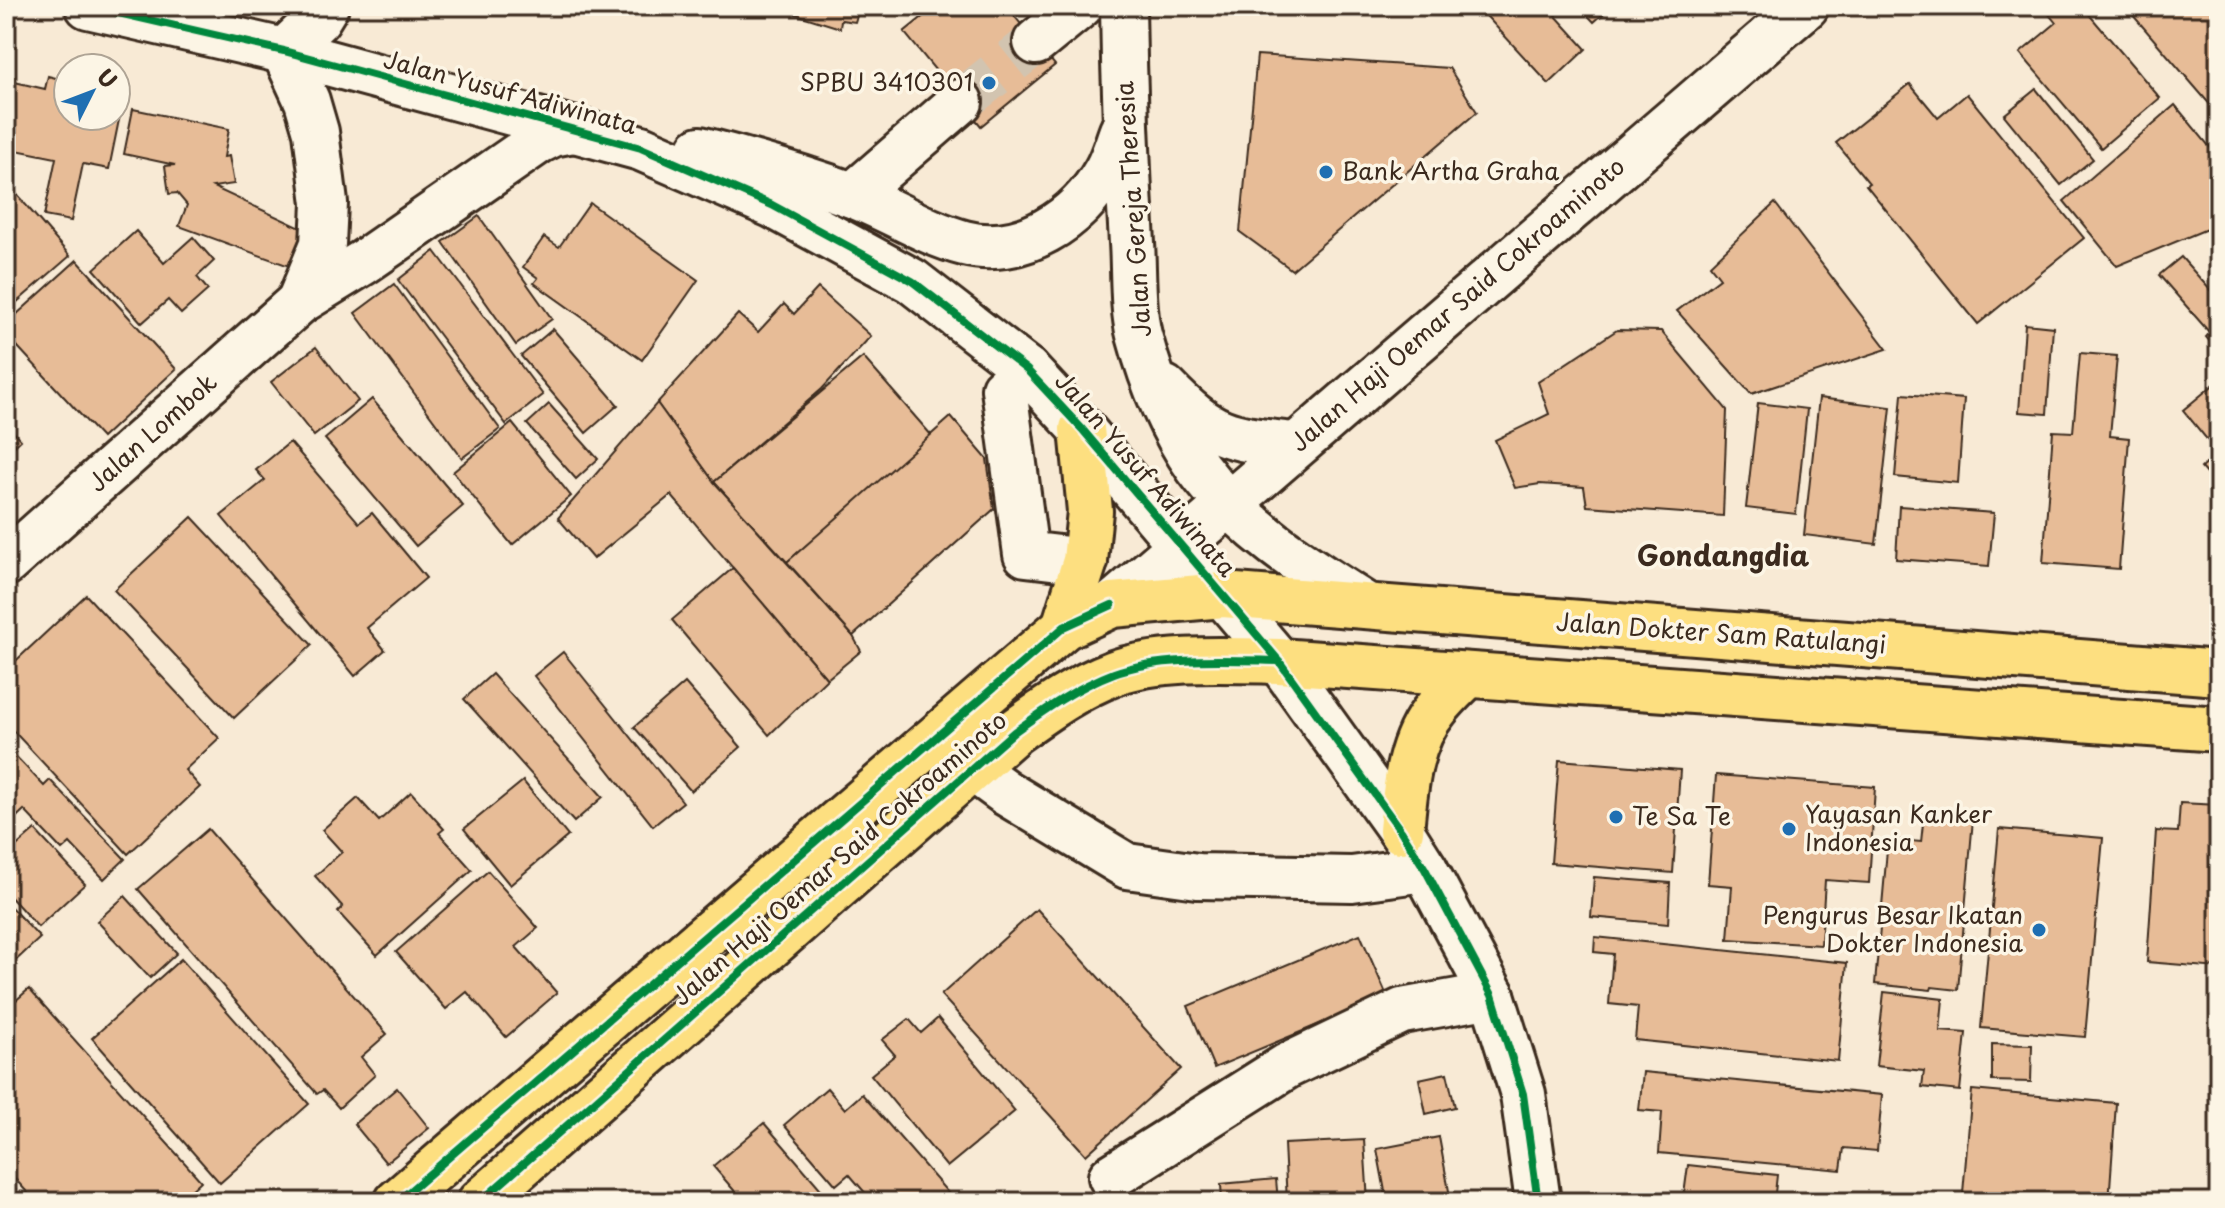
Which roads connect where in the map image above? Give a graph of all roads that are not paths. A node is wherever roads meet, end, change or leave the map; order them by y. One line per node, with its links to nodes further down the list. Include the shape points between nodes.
1 (88, 6): 7 (street, Jalan Yusuf Adiwinata)
2 (326, 6): 7 (street)
3 (1080, 6): 6 (street)
4 (1123, 6): 9 (street, Jalan Gereja Theresia)
5 (1806, 6): 17 (street, Jalan Haji Oemar Said Cokroaminoto)
6 (1036, 42)
7 (284, 51): 10 (street, Jalan Yusuf Adiwinata); 13 (street, Jalan Lombok, via 316,132 325,203 323,244)
8 (960, 102): 12 (street)
9 (1124, 126): 12 (street, via 1107,170 1080,207 1040,234 1000,247 948,238); 15 (street, Jalan Gereja Theresia, via 1138,332)
10 (574, 130): 11 (street, Jalan Yusuf Adiwinata); 13 (street, Jalan Lombok, via 539,141)
11 (641, 148): 12 (street, via 693,148); 14 (street, Jalan Yusuf Adiwinata, via 772,205 912,281)
12 (853, 195)
13 (299, 302): 21 (street, Jalan Lombok)
14 (1027, 370): 16 (street, Jalan Yusuf Adiwinata); 20 (street, via 1004,389 1026,554)
15 (1152, 374): 17 (street, via 1191,415 1214,430); 18 (street, Jalan Gereja Theresia, via 1175,430 1199,469)
16 (1082, 429): 19 (street, Jalan Yusuf Adiwinata); 20 (main road, via 1090,511)
17 (1295, 445): 18 (street, Jalan Haji Oemar Said Cokroaminoto)
18 (1229, 502): 19 (street, Jalan Haji Oemar Said Cokroaminoto); 24 (street, Jalan Gereja Theresia, via 1266,538)
19 (1180, 545): 22 (street, Jalan Yusuf Adiwinata); 23 (street, Jalan Haji Oemar Said Cokroaminoto)
20 (1085, 561): 25 (main road)
21 (6, 563)
22 (1223, 595): 23 (main road, Jalan Haji Oemar Said Cokroaminoto); 24 (main road, Jalan Dokter Sam Ratulangi); 26 (street, Jalan Yusuf Adiwinata)
23 (1112, 605): 25 (main road, Jalan Haji Oemar Said Cokroaminoto)
24 (1367, 606): 27 (main road, Jalan Dokter Sam Ratulangi)
25 (1064, 627): 35 (main road, Jalan Haji Oemar Said Cokroaminoto)
26 (1279, 661): 28 (main road); 30 (main road, Jalan Haji Oemar Said Cokroaminoto, via 1175,662 1116,672 1062,697); 31 (street, Jalan Yusuf Adiwinata)
27 (2219, 673)
28 (1467, 676): 29 (main road); 31 (main road, via 1433,711 1417,743 1406,777)
29 (2219, 729)
30 (973, 769): 32 (street, via 1127,866 1198,876 1352,879); 36 (main road, Jalan Haji Oemar Said Cokroaminoto)
31 (1401, 831): 32 (street, Jalan Yusuf Adiwinata)
32 (1425, 869): 33 (street, Jalan Yusuf Adiwinata)
33 (1492, 995): 34 (street, via 1402,1011 1301,1059); 37 (street, Jalan Yusuf Adiwinata, via 1523,1094)
34 (1111, 1177)
35 (397, 1202)
36 (480, 1202)
37 (1538, 1202)

